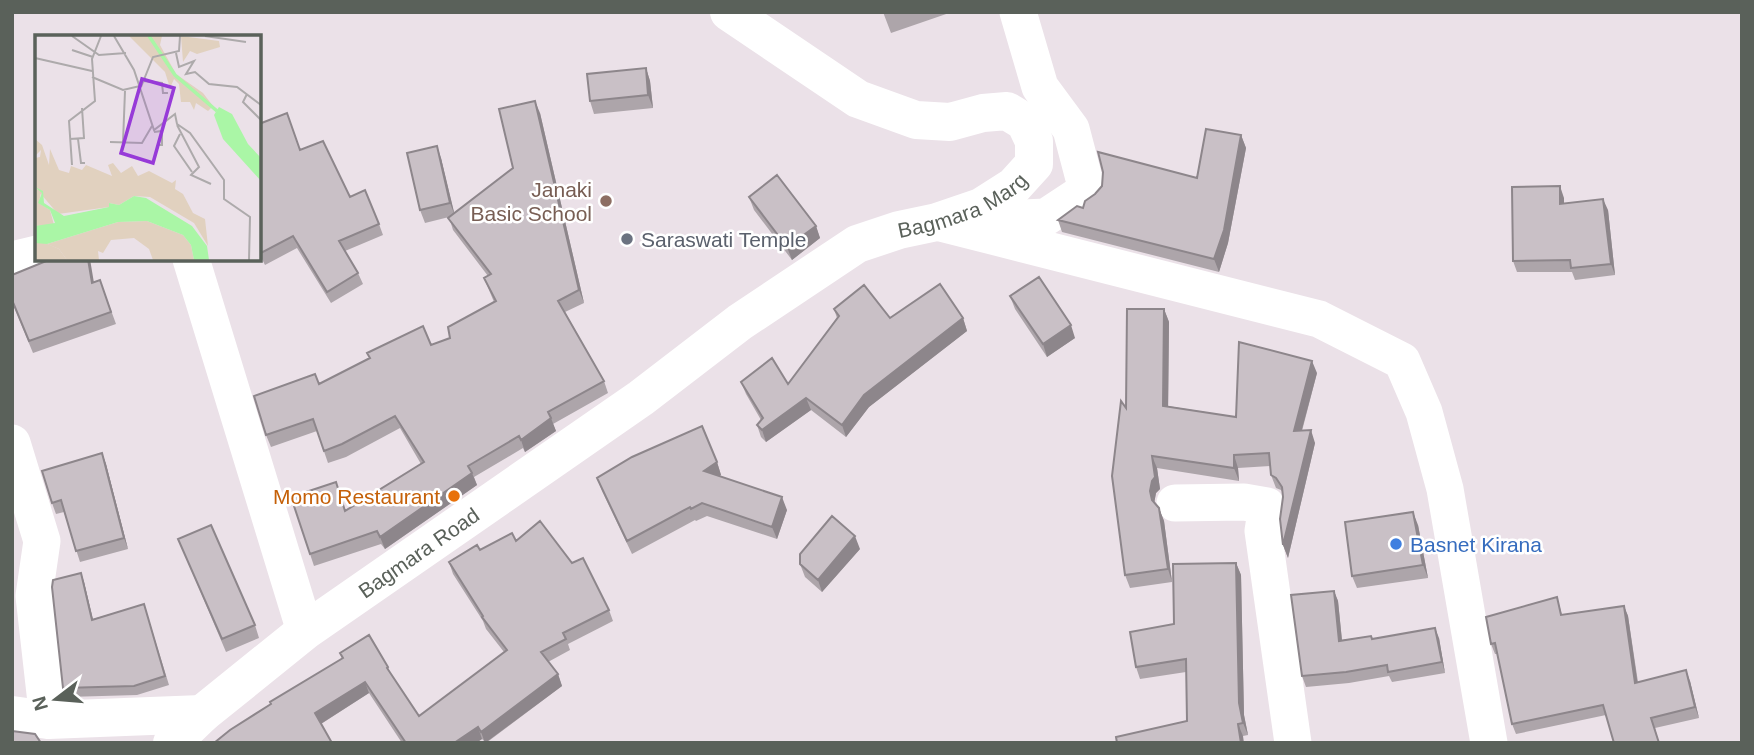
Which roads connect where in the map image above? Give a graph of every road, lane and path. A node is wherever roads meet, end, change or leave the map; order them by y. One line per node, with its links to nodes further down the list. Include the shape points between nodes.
1 (729, 12): 3 (main road, Bagmara Marg, via 858,99 916,120 950,122 1007,111 1025,122 1034,141 1034,164 1014,186 981,207)
2 (1018, 12): 3 (street, via 1040,87 1072,129 1087,190 1046,217)
3 (937, 222): 7 (main road, Bagmara Marg, via 858,244 740,322); 15 (street, via 1319,319 1402,361 1424,412 1445,489)
4 (35, 254): 5 (street)
5 (12, 260)
6 (192, 261): 10 (street)
7 (641, 398): 10 (main road, Bagmara Road)
8 (12, 443): 12 (street, via 42,541 34,596)
9 (1175, 503): 14 (street, via 1267,506 1263,531)
10 (305, 631): 11 (main road, Bagmara Road)
11 (202, 714): 12 (main road); 13 (main road)
12 (30, 718)
13 (172, 743)
14 (1293, 743)
15 (1489, 743)

